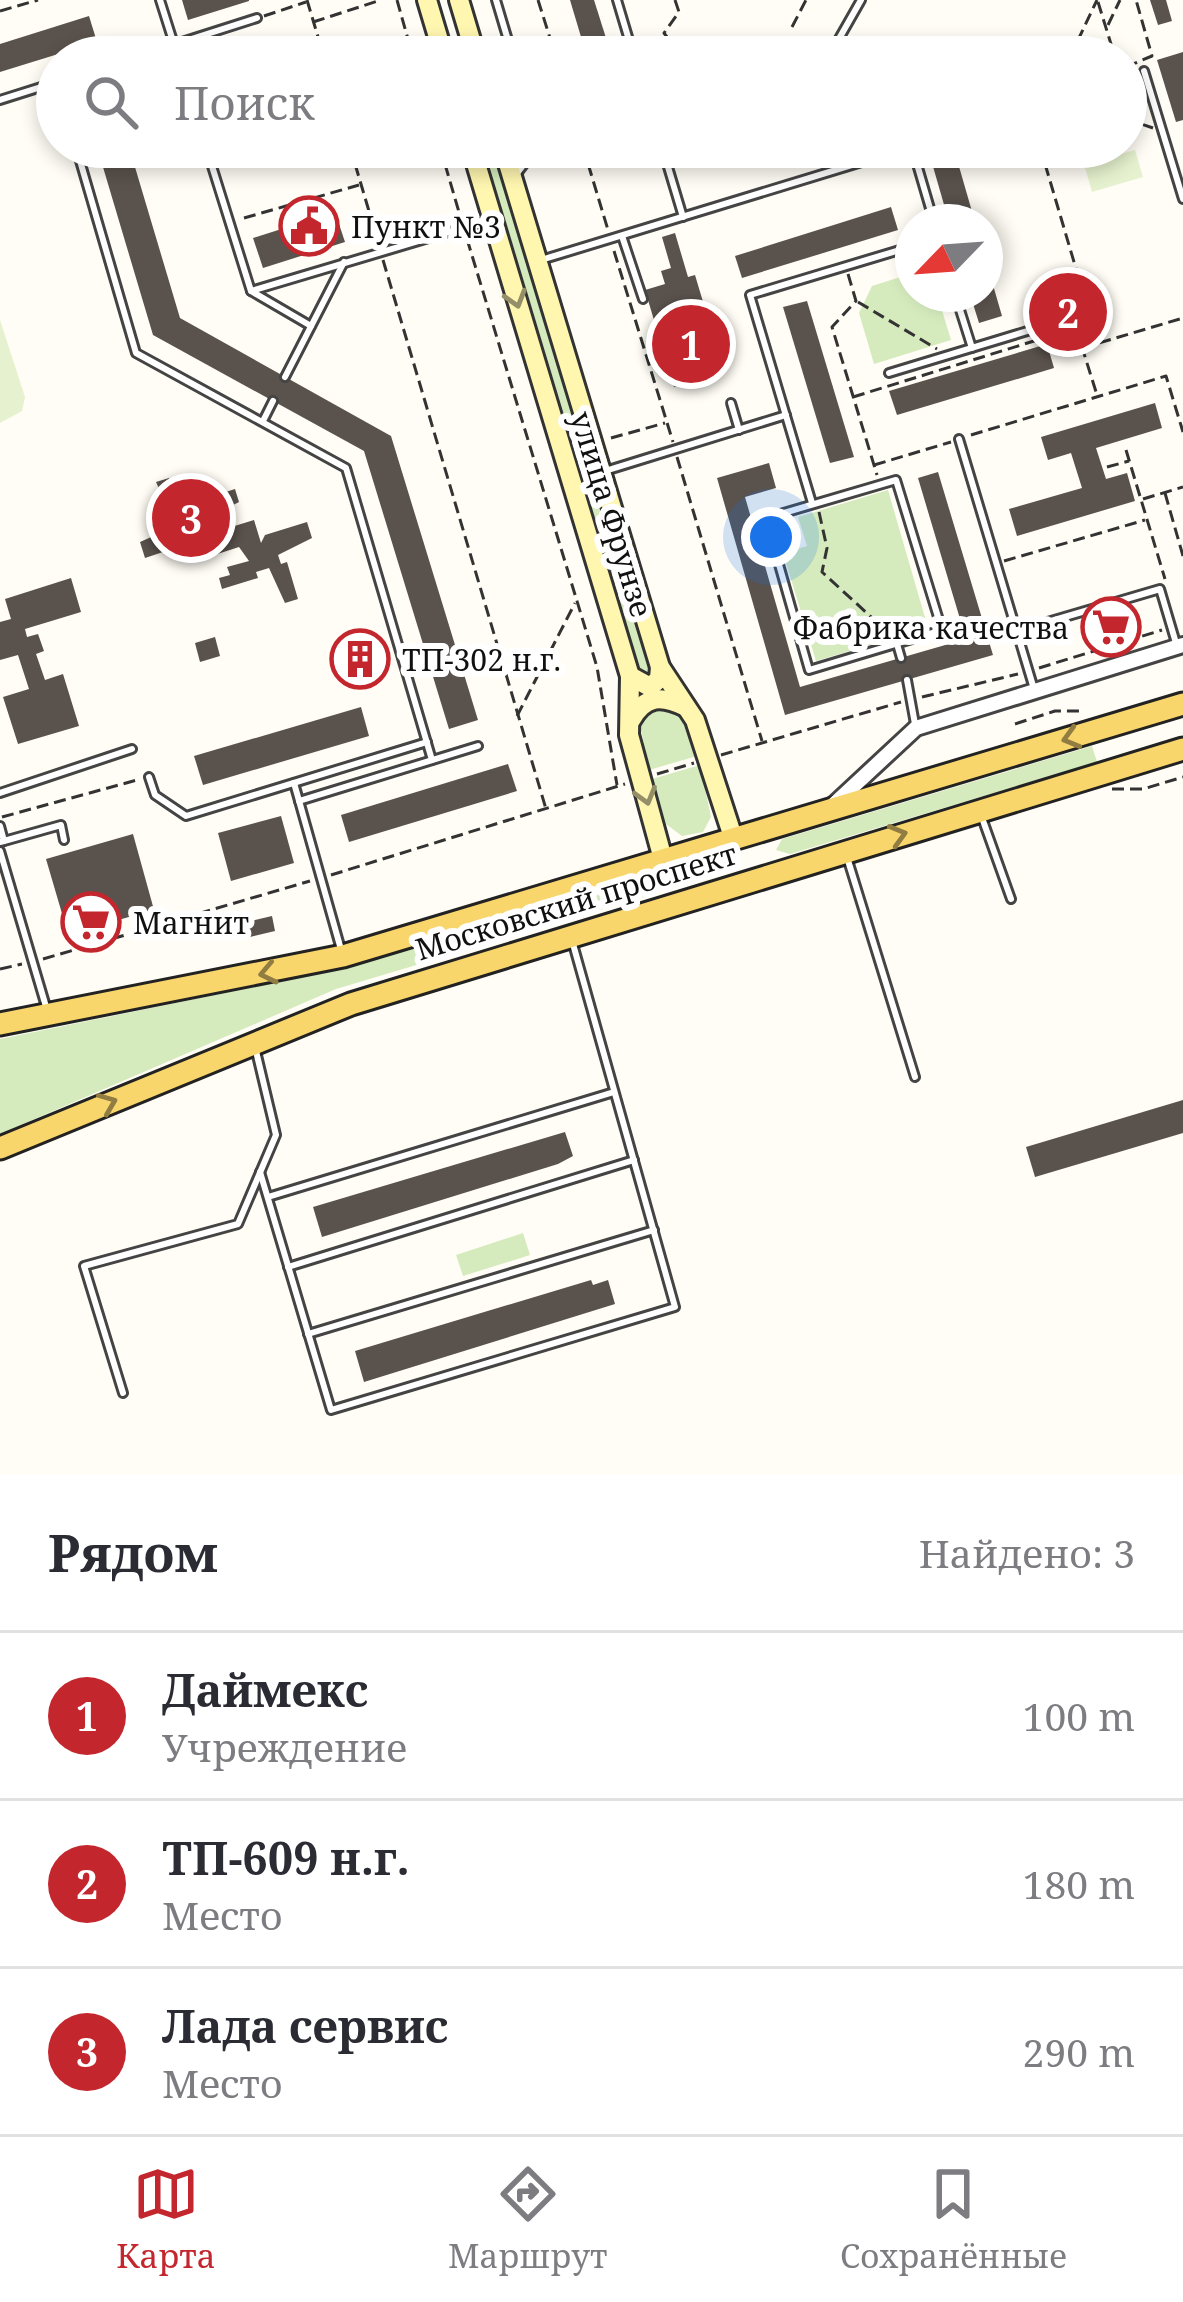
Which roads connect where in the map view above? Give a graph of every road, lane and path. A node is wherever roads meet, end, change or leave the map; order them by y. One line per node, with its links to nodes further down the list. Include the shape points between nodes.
1 (38, 0): 17 (path)
2 (160, 0): 22 (lane)
3 (307, 0): 18 (path); 19 (path)
4 (381, 0): 19 (path)
5 (397, 0): 25 (path)
6 (427, 0): 26 (main road)
7 (459, 0): 27 (main road)
8 (496, 0): 28 (lane)
9 (538, 0): 29 (path)
10 (616, 0): 30 (lane)
11 (675, 0): 31 (path, via 679,12)
12 (806, 0): 20 (path)
13 (861, 0): 32 (lane)
14 (1097, 0): 21 (path); 33 (path)
15 (1120, 0): 21 (path)
16 (1136, 0): 35 (path)
17 (0, 11)
18 (257, 18): 23 (lane)
19 (313, 22): 24 (path)
20 (792, 27)
21 (1106, 29): 34 (path)
22 (171, 36)
23 (200, 36)
24 (317, 36)
25 (407, 36)
26 (437, 36)
27 (470, 36)
28 (507, 36)
29 (549, 36)
30 (627, 36)
31 (666, 36)
32 (841, 36)
33 (1080, 36)
34 (1108, 36)
35 (1146, 36)
36 (1147, 80): 52 (lane)
37 (36, 89): 38 (lane)
38 (0, 100)
39 (82, 168): 83 (lane, via 136,353)
40 (213, 168): 64 (lane)
41 (356, 168): 51 (path)
42 (446, 168): 57 (path)
43 (477, 168): 56 (main road, улица Фрунзе)
44 (510, 168): 50 (main road, улица Фрунзе)
45 (520, 168): 50 (lane)
46 (668, 168): 54 (lane)
47 (842, 168): 54 (lane)
48 (917, 168): 53 (lane)
49 (1046, 168): 71 (path)
50 (513, 178): 61 (main road, улица Фрунзе)
51 (361, 185): 55 (path); 59 (path)
52 (1183, 200)
53 (928, 204)
54 (683, 217): 58 (lane)
55 (244, 218)
56 (492, 219): 57 (lane); 111 (main road, улица Фрунзе, one-way to 111)
57 (464, 227): 59 (lane); 103 (path)
58 (622, 236): 61 (lane); 65 (lane)
59 (380, 251): 62 (lane); 118 (path)
60 (895, 252): 63 (lane)
61 (538, 261): 91 (main road, улица Фрунзе)
62 (344, 262): 64 (lane); 69 (lane)
63 (846, 267): 66 (path); 82 (lane, via 750,296)
64 (251, 291): 69 (lane)
65 (643, 299)
66 (856, 301): 74 (path); 78 (path, via 832,327)
67 (961, 312): 72 (lane)
68 (1183, 318): 71 (path)
69 (311, 326): 77 (lane)
70 (1034, 329): 72 (lane)
71 (1098, 343): 73 (path)
72 (972, 348): 74 (lane)
73 (1082, 348): 75 (path, via 1076,328); 79 (path)
74 (943, 357): 75 (path); 76 (lane)
75 (947, 368): 78 (path)
76 (889, 373)
77 (286, 377)
78 (853, 397): 89 (path)
79 (1097, 397): 85 (path, via 1166,376); 86 (path)
80 (273, 401): 83 (lane)
81 (731, 403): 84 (lane)
82 (786, 415): 84 (lane); 96 (lane)
83 (264, 421): 122 (lane, via 346,468)
84 (739, 430): 91 (lane)
85 (1183, 432)
86 (959, 439): 89 (path); 101 (lane)
87 (1126, 450): 88 (path)
88 (1130, 460): 90 (path); 95 (path)
89 (874, 465): 92 (path)
90 (1108, 467)
91 (601, 472): 109 (main road, улица Фрунзе)
92 (880, 484): 96 (lane); 106 (lane, via 896,480 942,630)
93 (1183, 488): 94 (path)
94 (1165, 493): 95 (path); 100 (path)
95 (1142, 500): 98 (path)
96 (815, 504): 97 (lane); 106 (path, via 827,548 822,572)
97 (770, 517)
98 (1147, 519): 101 (path); 102 (path)
99 (773, 547): 106 (lane, via 809,670)
100 (1183, 556)
101 (997, 563): 105 (lane)
102 (1166, 583)
103 (575, 603): 118 (path); 131 (path, via 597,667)
104 (1172, 627): 105 (lane, via 1160,589); 107 (lane); 110 (path)
105 (1017, 631): 110 (lane)
106 (897, 644): 108 (lane)
107 (1180, 646): 113 (street)
108 (901, 658)
109 (660, 668): 111 (main road, via 650,687); 116 (main road, улица Фрунзе)
110 (1029, 670): 113 (lane); 114 (path)
111 (630, 676): 119 (main road, улица Фрунзе)
112 (908, 680): 114 (lane)
113 (1034, 689): 121 (street)
114 (911, 700): 121 (lane); 123 (path)
115 (1183, 704): 135 (main road, Московский проспект, one-way to 135)
116 (686, 707): 119 (main road, via 651,699); 138 (main road, улица Фрунзе)
117 (1083, 711): 120 (path)
118 (517, 718): 144 (path, via 546,811)
119 (629, 723): 143 (main road, улица Фрунзе, one-way to 143)
120 (1015, 724)
121 (916, 728): 135 (street)
122 (427, 742): 127 (lane); 130 (lane)
123 (762, 743)
124 (478, 746): 127 (lane)
125 (132, 749): 133 (lane)
126 (1183, 749): 136 (main road, Московский проспект)
127 (432, 760): 134 (lane)
128 (149, 777): 130 (lane, via 155,795 186,817); 137 (path)
129 (1183, 777): 132 (path)
130 (294, 784): 134 (lane)
131 (617, 787)
132 (1110, 790)
133 (0, 793)
134 (299, 801): 144 (lane)
135 (827, 810): 138 (main road, Московский проспект)
136 (980, 811): 142 (main road, Московский проспект, one-way to 136); 146 (lane)
137 (0, 822): 140 (lane)
138 (733, 838): 143 (main road, Московский проспект); 145 (main road, улица Фрунзе)
139 (64, 840): 140 (lane, via 61,825)
140 (2, 842)
141 (0, 851): 150 (lane)
142 (845, 851): 145 (main road, Московский проспект); 155 (lane)
143 (663, 859): 147 (main road, улица Фрунзе); 149 (main road, Московский проспект)
144 (320, 878): 149 (lane); 150 (path)
145 (745, 879): 147 (main road, Московский проспект)
146 (1010, 899)
147 (676, 901): 148 (main road, Московский проспект)
148 (571, 934): 154 (main road, Московский проспект); 156 (lane)
149 (343, 956): 152 (main road, Московский проспект, one-way to 152)
150 (32, 962): 151 (path); 152 (lane)
151 (0, 969)
152 (48, 1014): 153 (main road, Московский проспект)
153 (0, 1024)
154 (254, 1043): 157 (main road, Московский проспект, one-way to 154); 159 (lane, via 276,1135)
155 (915, 1077)
156 (615, 1092): 158 (lane); 160 (lane)
157 (0, 1148)
158 (634, 1160): 161 (lane); 162 (lane)
159 (260, 1172): 160 (lane); 164 (lane, via 238,1223 84,1266)
160 (268, 1197): 162 (lane)
161 (654, 1231): 163 (lane); 163 (lane, via 675,1306 331,1410)
162 (288, 1267): 163 (lane)
163 (308, 1334)
164 (123, 1393)

